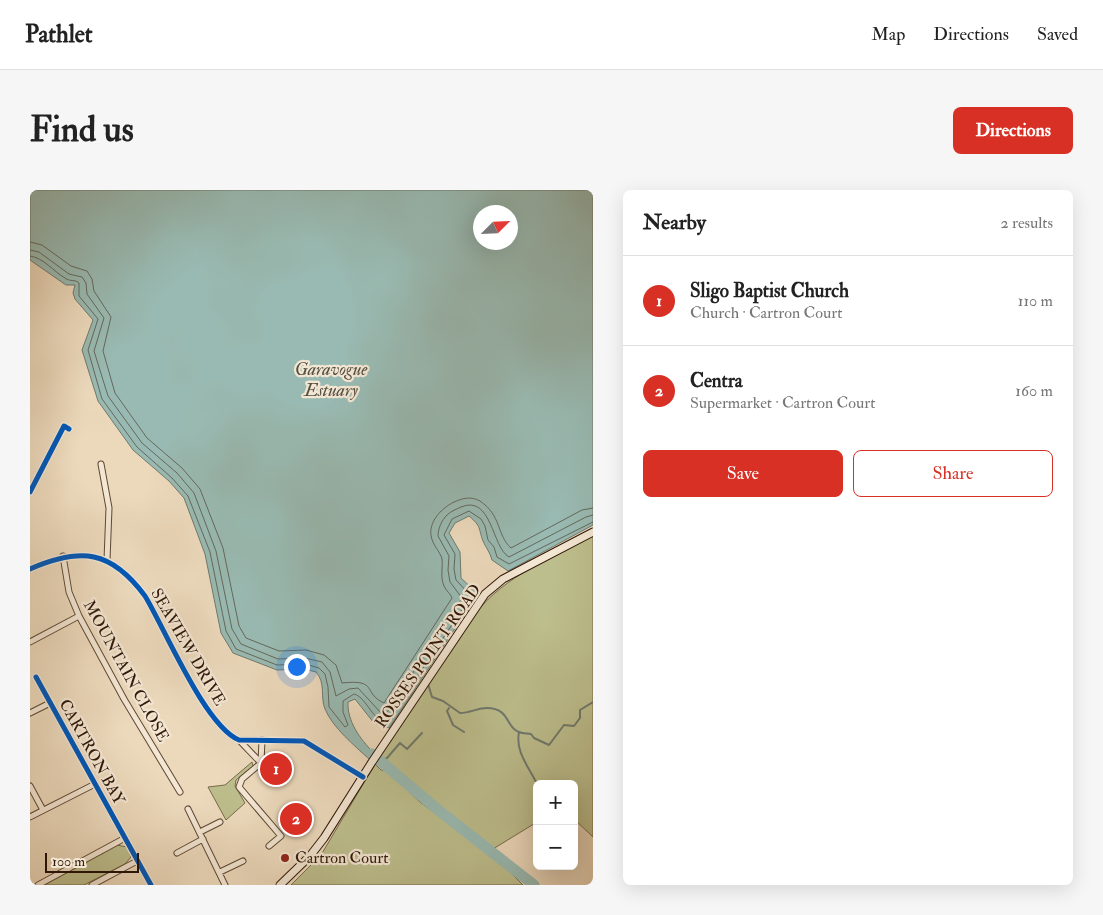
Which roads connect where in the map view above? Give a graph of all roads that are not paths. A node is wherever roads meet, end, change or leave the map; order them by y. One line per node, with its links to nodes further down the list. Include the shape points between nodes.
1 (69, 429): 3 (street, via 64,426)
2 (102, 464): 6 (street, via 109,508)
3 (30, 492)
4 (593, 532): 16 (main road, ROSSES POINT ROAD, via 504,579 485,594)
5 (64, 556): 6 (street, SEAVIEW DRIVE, via 92,555); 7 (street, SEAVIEW DRIVE); 8 (street, MOUNTAIN CLOSE, via 69,592)
6 (107, 560): 13 (street, SEAVIEW DRIVE, via 136,583 202,699 222,725)
7 (30, 568)
8 (79, 616): 9 (street); 19 (street, MOUNTAIN CLOSE)
9 (30, 642)
10 (36, 677): 11 (street, CARTRON BAY)
11 (50, 703): 12 (street, CARTRON BAY); 17 (street, CARTRON BAY)
12 (30, 713)
13 (239, 740): 14 (street); 15 (street, SEAVIEW DRIVE)
14 (262, 740): 15 (street); 16 (street, via 309,742)
15 (260, 763): 27 (street, via 242,779 239,787 281,836)
16 (363, 777): 36 (main road, ROSSES POINT ROAD, via 319,844)
17 (95, 784): 21 (street, CARTRON BAY); 25 (street, CARTRON BAY)
18 (30, 786): 21 (street)
19 (180, 792)
20 (188, 809): 24 (street)
21 (43, 810): 22 (street, CARTRON BAY)
22 (30, 817)
23 (220, 822): 24 (street)
24 (200, 832): 26 (street)
25 (125, 838): 29 (street, CARTRON BAY); 32 (street)
26 (204, 839): 28 (street); 31 (street)
27 (269, 846)
28 (177, 853)
29 (138, 861): 33 (street); 34 (street, CARTRON BAY)
30 (242, 861): 31 (street)
31 (220, 872): 35 (street)
32 (38, 885)
33 (92, 885)
34 (151, 885)
35 (225, 885)
36 (280, 885)

